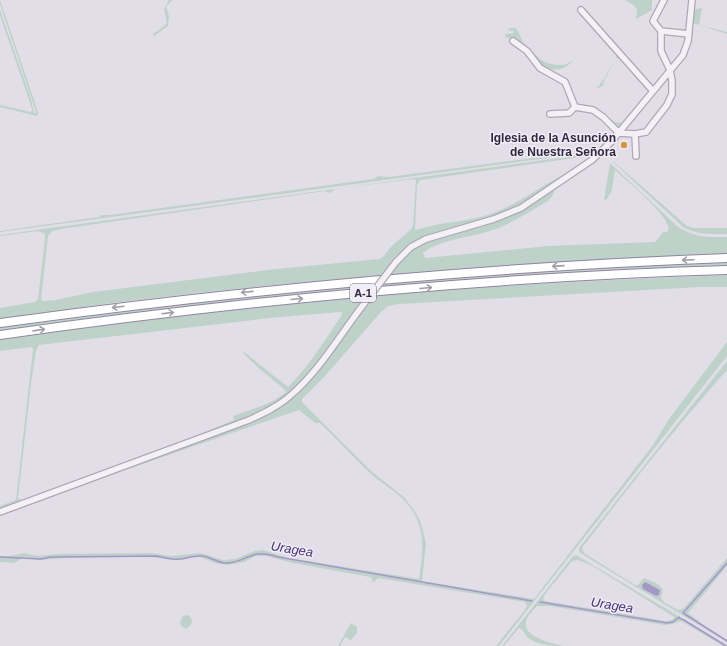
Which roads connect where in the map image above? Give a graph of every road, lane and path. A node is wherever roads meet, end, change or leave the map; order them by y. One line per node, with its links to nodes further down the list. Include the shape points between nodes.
1 (664, 0): 4 (street, via 652,21)
2 (692, 0): 5 (street)
3 (581, 10): 8 (street)
4 (661, 31): 5 (street); 7 (street, via 661,51)
5 (689, 34): 7 (street, via 686,48)
6 (513, 41): 9 (street, via 527,51 540,68 565,82)
7 (670, 70): 8 (street); 12 (street, via 672,94 667,105 646,132)
8 (654, 91): 11 (street)
9 (575, 108): 10 (street, via 569,113); 11 (street, via 593,110)
10 (550, 114)
11 (619, 133): 12 (street); 18 (street, bridge, via 592,160 521,208 488,221 426,239 411,247 396,262 305,381 291,395 269,410 249,420)
12 (635, 134): 13 (street)
13 (636, 156)
14 (727, 258): 16 (highway, A-1, one-way to 16, via 574,265 361,281 174,300)
15 (727, 270): 17 (highway, A-1, one-way to 15, via 189,311 353,294 574,277)
16 (0, 323)
17 (0, 335)
18 (0, 512)

